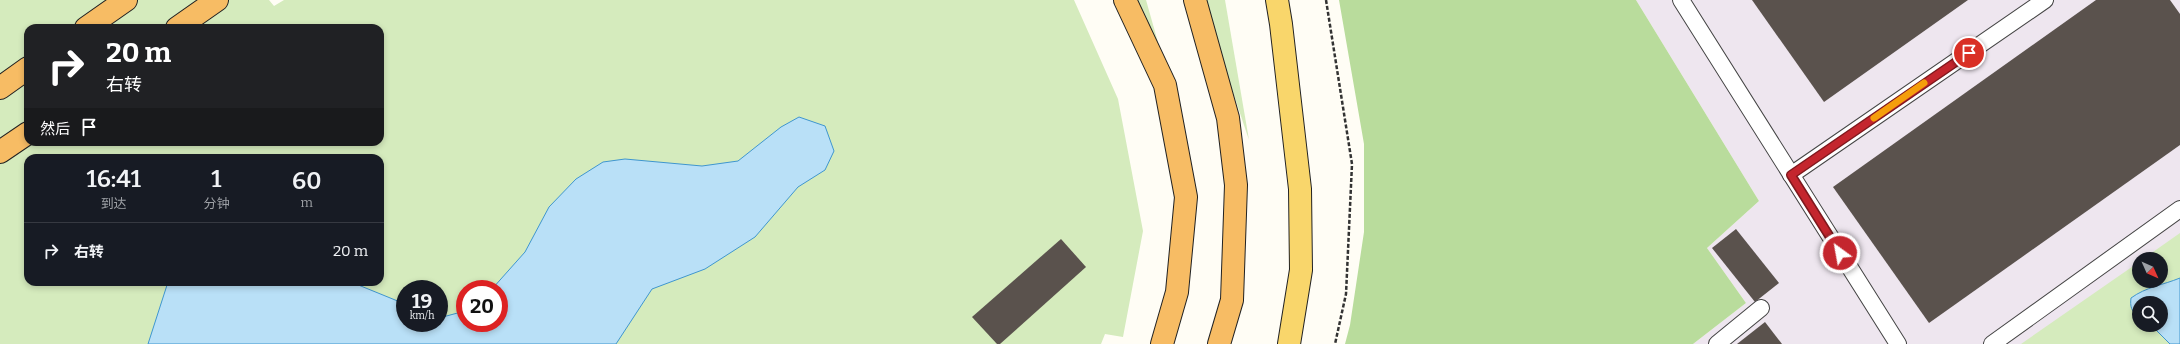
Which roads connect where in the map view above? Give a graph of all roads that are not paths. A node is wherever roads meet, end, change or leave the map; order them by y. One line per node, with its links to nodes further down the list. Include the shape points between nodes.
1 (126, 0): 8 (highway)
2 (217, 0): 9 (highway)
3 (1125, 0): 17 (highway, via 1165,85 1186,197 1177,292)
4 (1195, 0): 18 (highway, via 1228,118 1236,185 1232,300)
5 (1277, 0): 19 (main road, via 1282,24 1300,188 1301,270)
6 (1681, 0): 14 (lane)
7 (2045, 0): 14 (lane)
8 (92, 24)
9 (183, 24)
10 (24, 71): 11 (highway)
11 (0, 88)
12 (24, 136): 13 (highway)
13 (0, 152)
14 (1791, 175): 21 (lane)
15 (2180, 209): 22 (lane)
16 (1761, 308): 20 (lane)
17 (1162, 344)
18 (1219, 344)
19 (1289, 344)
20 (1716, 344)
21 (1898, 344)
22 (1992, 344)

